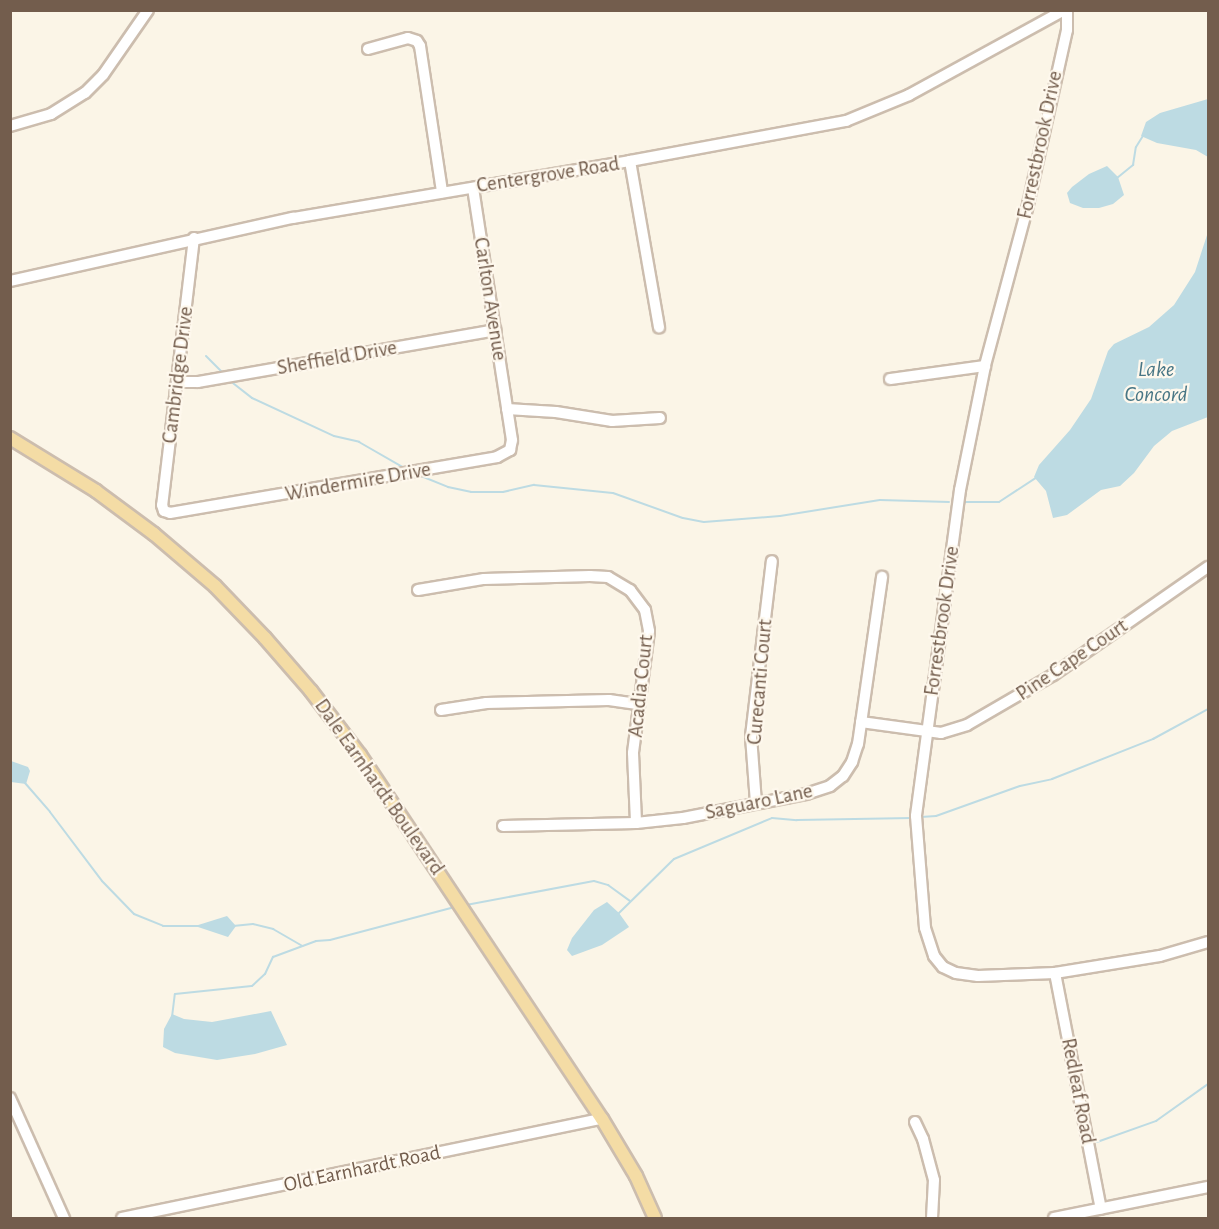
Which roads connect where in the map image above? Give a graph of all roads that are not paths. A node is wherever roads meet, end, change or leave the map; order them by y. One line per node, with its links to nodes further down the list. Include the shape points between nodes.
1 (148, 10): 4 (street, via 103,75 85,93 51,114)
2 (1065, 10): 5 (street, Centergrove Road, via 909,95 846,121); 12 (street, Forrestbrook Drive, via 1067,30 1028,205)
3 (368, 49): 7 (street, via 408,38 420,46)
4 (10, 126)
5 (630, 162): 6 (street, Centergrove Road); 10 (street)
6 (473, 188): 7 (street, Centergrove Road); 11 (street, Carlton Avenue)
7 (442, 192): 8 (street, Centergrove Road)
8 (194, 238): 9 (street, Centergrove Road); 14 (street, Cambridge Drive)
9 (10, 281)
10 (659, 327)
11 (495, 330): 14 (street, Sheffield Drive, via 198,382); 15 (street, Carlton Avenue)
12 (985, 366): 13 (street); 26 (street, Forrestbrook Drive, via 960,490)
13 (890, 379)
14 (177, 382): 18 (street, Cambridge Drive)
15 (507, 409): 16 (street, via 612,421); 18 (street, Windermire Drive, via 510,450 497,457 178,513)
16 (660, 418)
17 (10, 438): 33 (main road, Dale Earnhardt Boulevard, via 96,491 154,534 215,586 265,638 360,755)
18 (164, 511)
19 (772, 561): 27 (street, Curecanti Court, via 751,736)
20 (1209, 567): 26 (street, Pine Cape Court, via 1014,699 953,731)
21 (882, 577): 25 (street, Saguaro Lane)
22 (418, 590): 23 (street, Acadia Court, via 484,579 608,577 630,590 645,610 649,632)
23 (639, 704): 24 (street, via 609,700 486,703); 28 (street, Acadia Court, via 633,753)
24 (441, 710)
25 (861, 722): 26 (street, Pine Cape Court); 27 (street, Saguaro Lane, via 852,762 843,776 830,786 806,794)
26 (927, 732): 31 (street, Forrestbrook Drive, via 915,837 925,928 934,956 943,967 978,976)
27 (756, 803): 28 (street, Saguaro Lane)
28 (636, 823): 29 (street, Saguaro Lane)
29 (503, 826)
30 (1209, 942): 31 (street, Forrestbrook Drive, via 1160,956)
31 (1055, 973): 36 (street, Redleaf Road)
32 (10, 1098): 37 (street)
33 (602, 1119): 38 (street, Old Earnhardt Road); 39 (main road, Dale Earnhardt Boulevard, via 636,1176)
34 (915, 1122): 40 (street, via 934,1180)
35 (1209, 1187): 36 (street)
36 (1101, 1209): 41 (street)
37 (64, 1218)
38 (122, 1218)
39 (655, 1218)
40 (932, 1218)
41 (1054, 1218)

